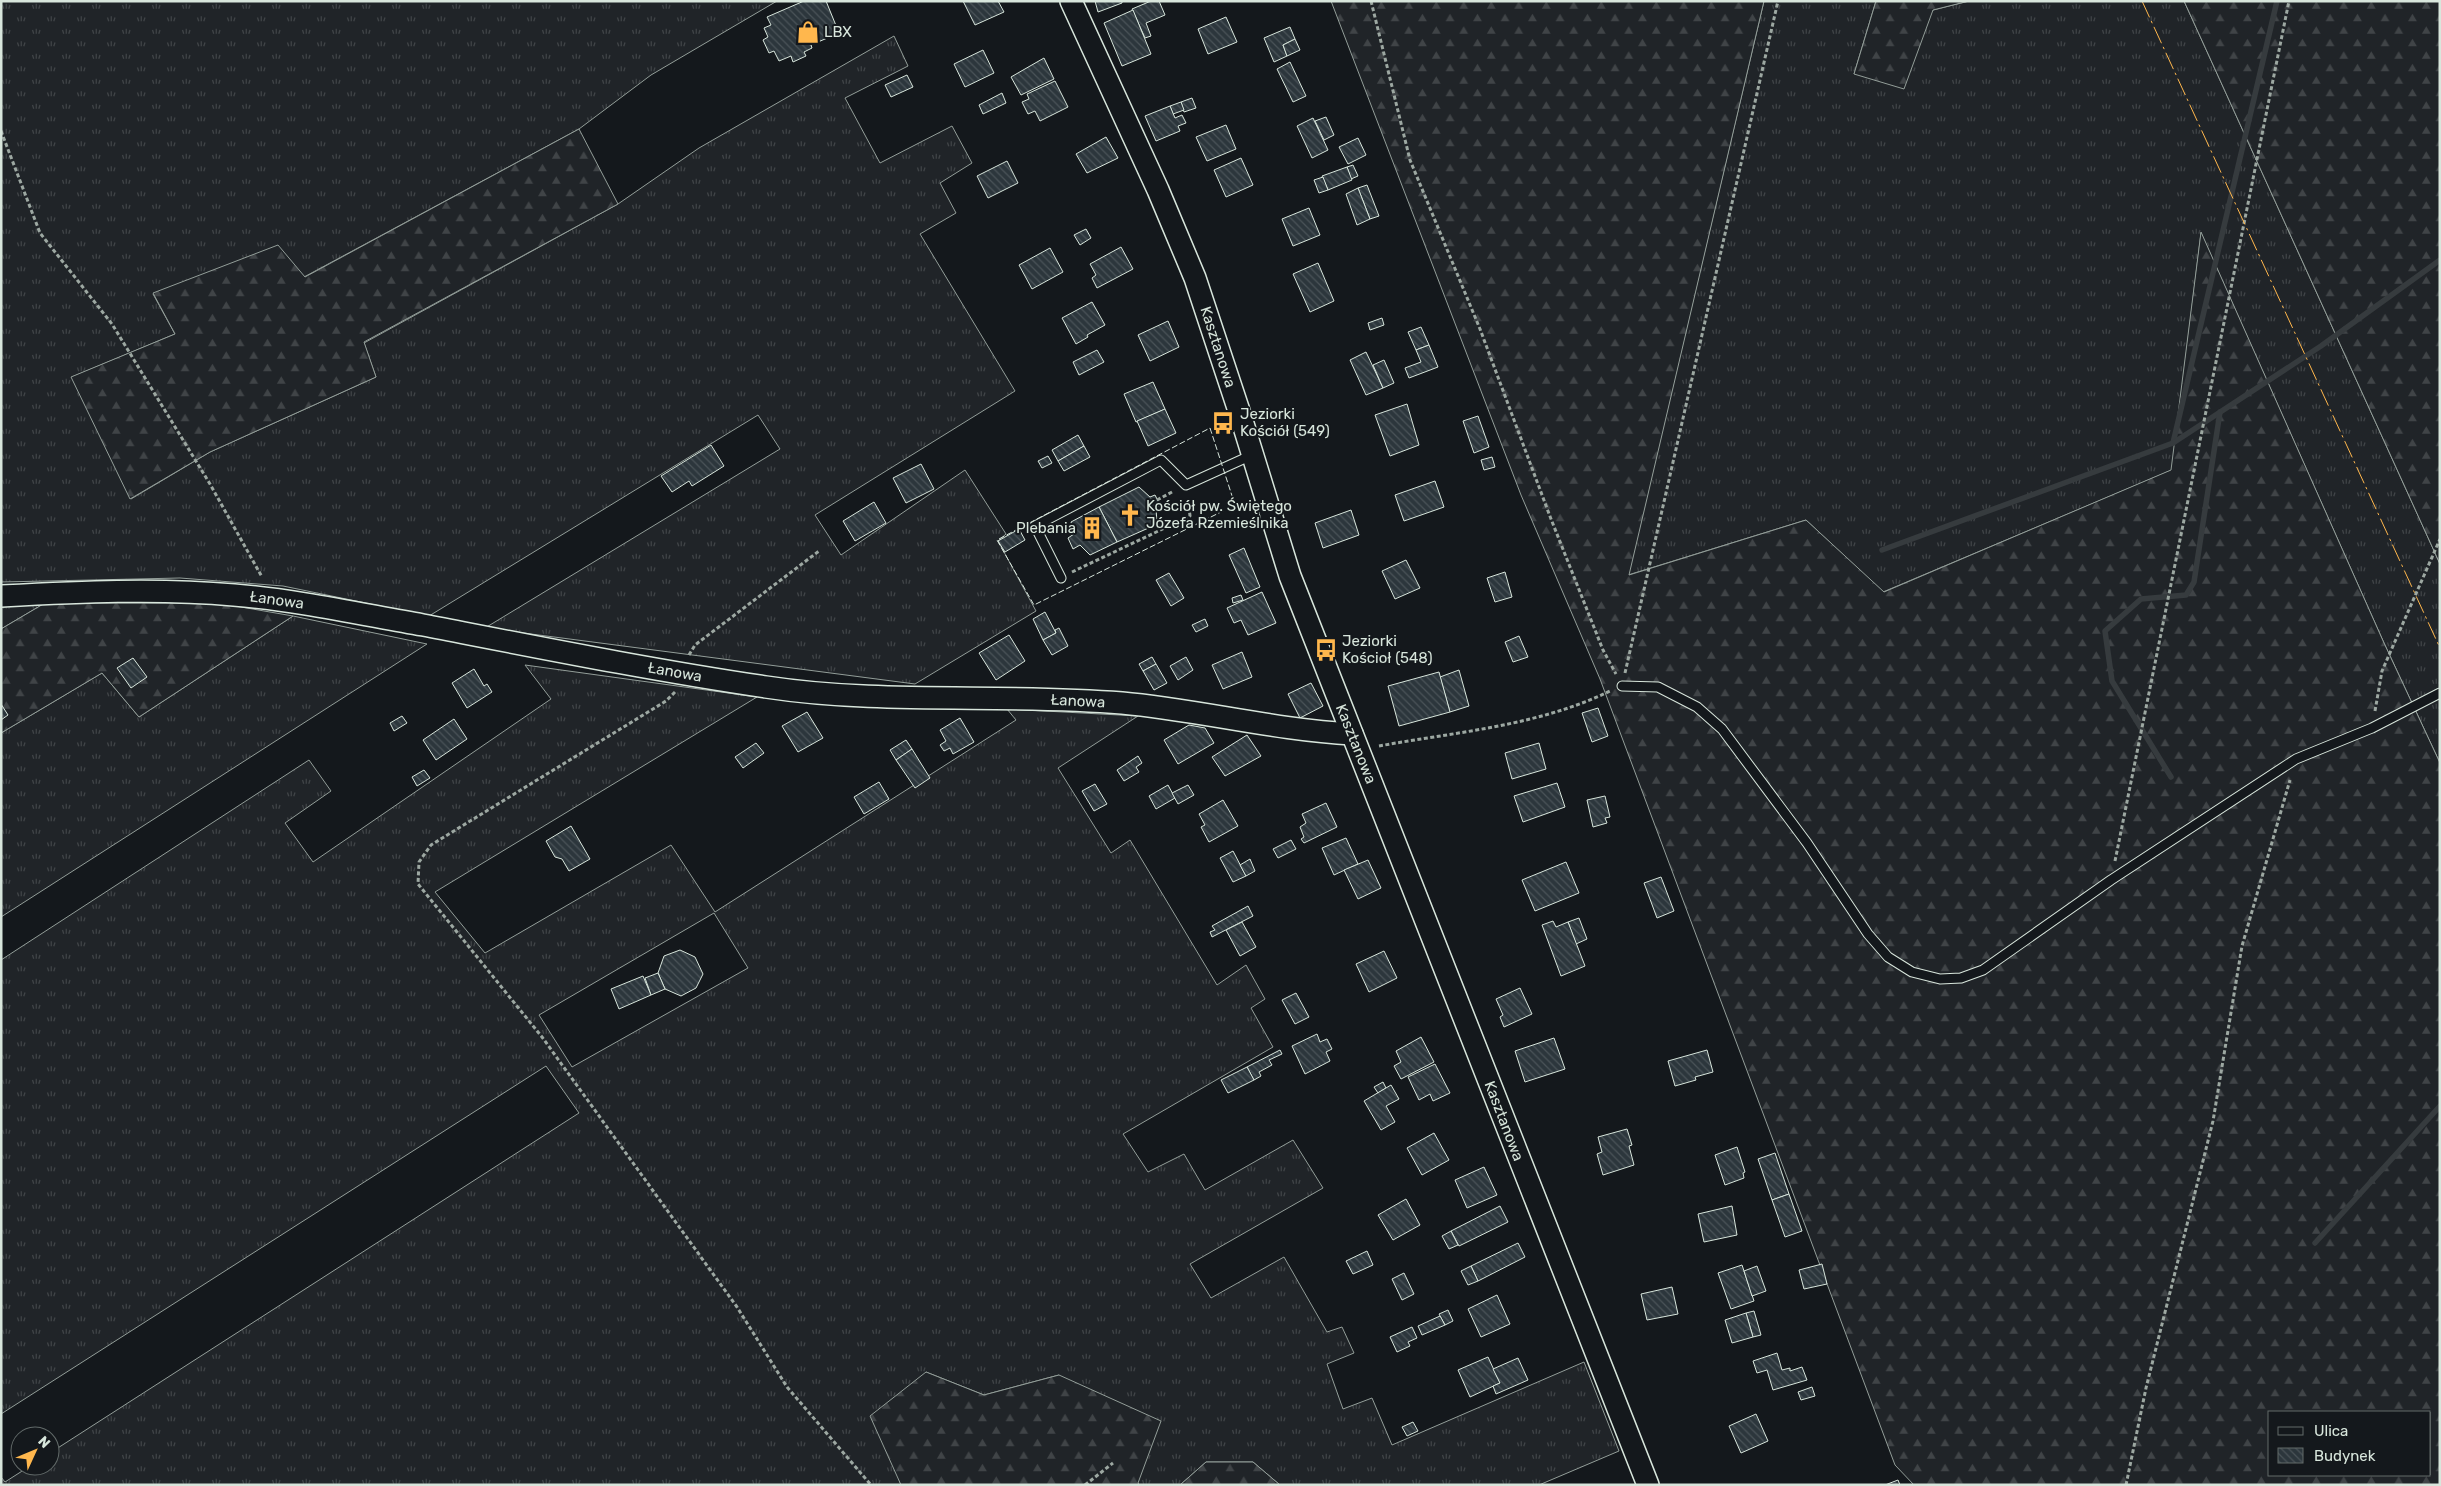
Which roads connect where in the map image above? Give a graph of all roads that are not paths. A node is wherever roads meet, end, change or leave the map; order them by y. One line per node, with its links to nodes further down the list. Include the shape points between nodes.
1 (1071, 1): 2 (street, Kasztanowa, via 1178,234)
2 (1253, 455): 3 (lane, via 1182,486 1161,460 1035,526); 7 (street, Kasztanowa, via 1290,576)
3 (1061, 578)
4 (1, 596): 7 (street, Łanowa, via 200,592 271,599 769,688 836,696 1124,704 1305,730)
5 (1622, 686): 6 (lane, via 1658,686 1697,707 1722,729 1807,843 1868,934 1888,957 1912,972 1940,979 1961,978 1983,970 2111,880 2296,759 2372,728)
6 (2440, 693)
7 (1356, 742): 8 (street, Kasztanowa)
8 (1648, 1485)

